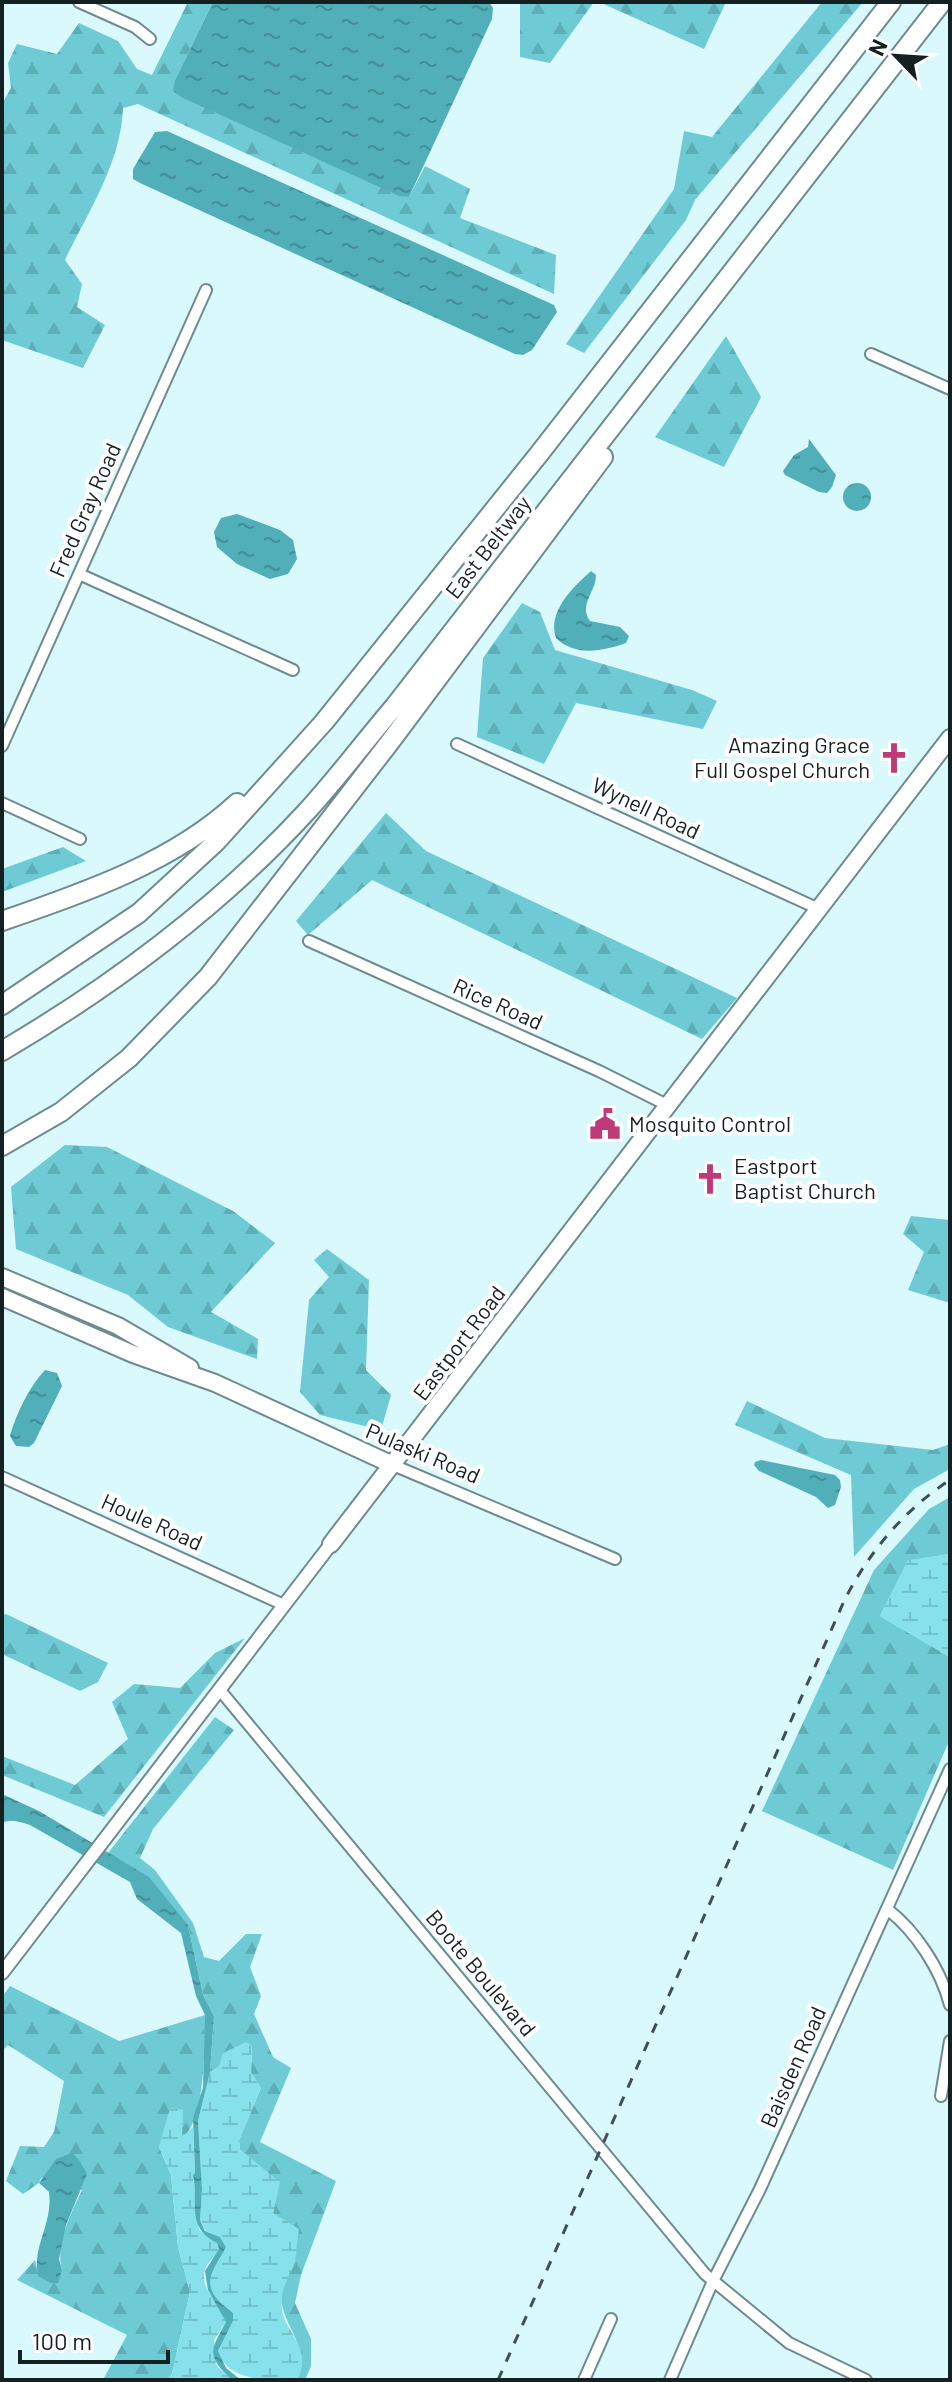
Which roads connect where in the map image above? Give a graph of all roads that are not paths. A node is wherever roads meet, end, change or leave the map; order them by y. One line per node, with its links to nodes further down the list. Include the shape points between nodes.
1 (79, 2): 4 (street)
2 (891, 2): 11 (highway, East Beltway)
3 (942, 2): 5 (highway, East Beltway)
4 (150, 39)
5 (766, 227): 21 (highway, East Beltway, via 394,707 307,811 148,956); 23 (highway, via 582,485 208,977 129,1058 61,1112)
6 (206, 290): 9 (street, Fred Gray Road)
7 (871, 354): 8 (street)
8 (950, 389)
9 (79, 574): 10 (street); 14 (street, Fred Gray Road)
10 (293, 670)
11 (324, 722): 18 (highway, via 218,821 175,849); 20 (highway, East Beltway, via 216,842 139,913)
12 (950, 738): 17 (main road, Eastport Road)
13 (457, 744): 17 (street, Wynell Road)
14 (2, 746)
15 (2, 803): 16 (street)
16 (80, 839)
17 (819, 909): 22 (main road, Eastport Road)
18 (2, 921)
19 (309, 941): 22 (street, Rice Road)
20 (2, 1005)
21 (2, 1051)
22 (669, 1106): 27 (main road, Eastport Road)
23 (2, 1146)
24 (2, 1277): 26 (main road, Pulaski Road, via 118,1326)
25 (2, 1297): 26 (main road, Pulaski Road)
26 (215, 1383): 27 (main road, Pulaski Road)
27 (393, 1465): 29 (main road, Eastport Road); 30 (street, Pulaski Road)
28 (2, 1477): 31 (street, Houle Road)
29 (331, 1544): 31 (street, Eastport Road)
30 (615, 1559)
31 (284, 1605): 32 (street, Eastport Road)
32 (219, 1689): 35 (street, Eastport Road); 39 (street, Boote Boulevard)
33 (950, 1769): 34 (street, Baisden Road)
34 (887, 1909): 36 (street, via 925,1953); 39 (street, Baisden Road)
35 (2, 1973)
36 (950, 2005)
37 (950, 2041): 38 (street)
38 (941, 2096)
39 (713, 2281): 42 (street, Baisden Road); 43 (street, Boote Boulevard, via 789,2343)
40 (611, 2319): 41 (street)
41 (584, 2380)
42 (670, 2380)
43 (866, 2380)

